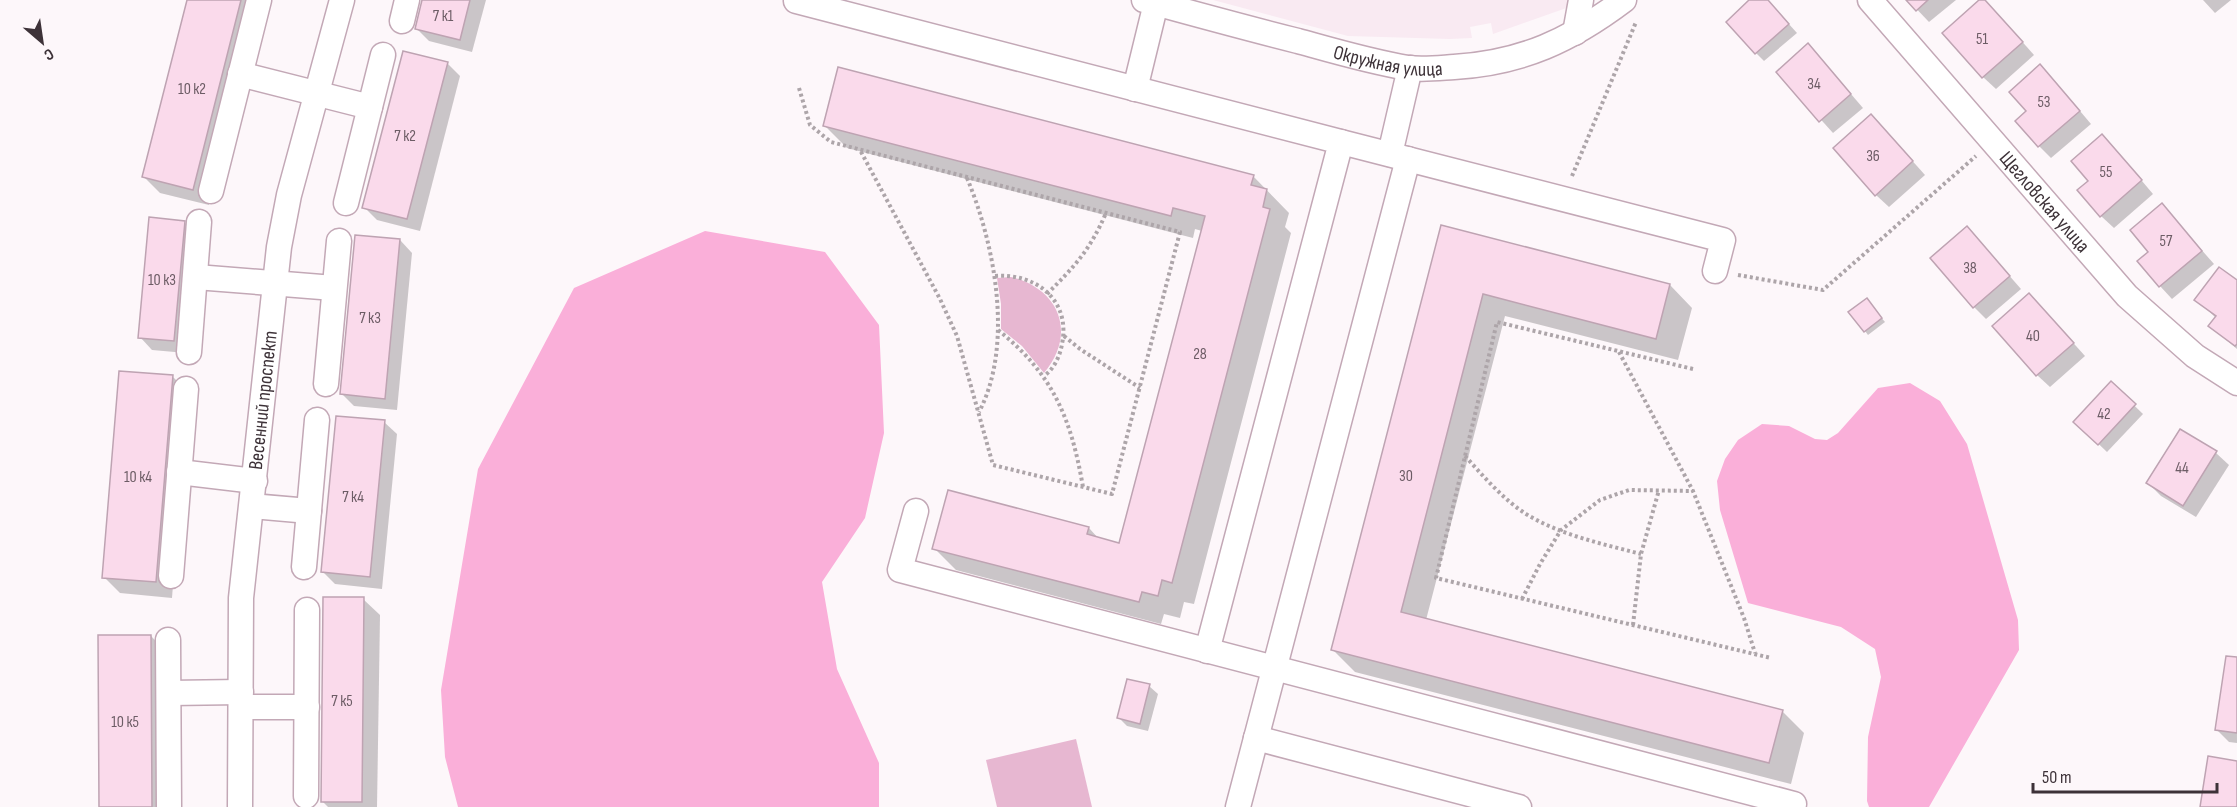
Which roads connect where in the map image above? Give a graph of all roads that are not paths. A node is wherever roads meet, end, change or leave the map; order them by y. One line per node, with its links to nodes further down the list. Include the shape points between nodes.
1 (259, 0): 11 (street)
2 (342, 0): 13 (street, Весенний проспект)
3 (1581, 0): 8 (street)
4 (1870, 0): 26 (street, Щегловская улица, via 2127,296 2187,350)
5 (796, 1): 12 (street)
6 (1150, 2): 10 (street, Окружная улица); 12 (street)
7 (1632, 6): 8 (street, Окружная улица)
8 (1575, 33): 10 (street, Окружная улица, via 1519,58 1480,66)
9 (383, 56): 14 (street)
10 (1410, 68): 16 (street)
11 (240, 74): 13 (street); 17 (street)
12 (1135, 89): 15 (street)
13 (316, 93): 14 (street); 23 (street, Весенний проспект, via 283,220)
14 (370, 107): 18 (street)
15 (1341, 142): 16 (street); 39 (street)
16 (1399, 157): 21 (street, via 1723,240); 40 (street)
17 (211, 191)
18 (346, 203)
19 (199, 222): 22 (street)
20 (339, 241): 24 (street)
21 (1715, 271)
22 (196, 277): 23 (street); 25 (street)
23 (275, 284): 24 (street); 31 (street, Весенний проспект)
24 (334, 288): 27 (street)
25 (189, 352)
26 (2237, 383)
27 (326, 384)
28 (186, 389): 30 (street)
29 (317, 420): 33 (street)
30 (179, 472): 31 (street); 36 (street)
31 (255, 481): 32 (street, Весенний проспект)
32 (252, 506): 33 (street); 42 (street, Весенний проспект, via 241,598)
33 (309, 511): 35 (street)
34 (915, 511): 39 (street, via 900,570)
35 (304, 567)
36 (171, 576)
37 (307, 610): 43 (street)
38 (168, 640): 41 (street)
39 (1207, 651): 40 (street)
40 (1275, 669): 44 (street); 50 (street, via 1794,804)
41 (169, 693): 42 (street); 46 (street)
42 (241, 699): 43 (street); 47 (street, Весенний проспект)
43 (307, 707): 45 (street)
44 (1256, 738): 48 (street); 49 (street)
45 (306, 796)
46 (169, 807)
47 (240, 807)
48 (1238, 807)
49 (1519, 807)
50 (1793, 807)

